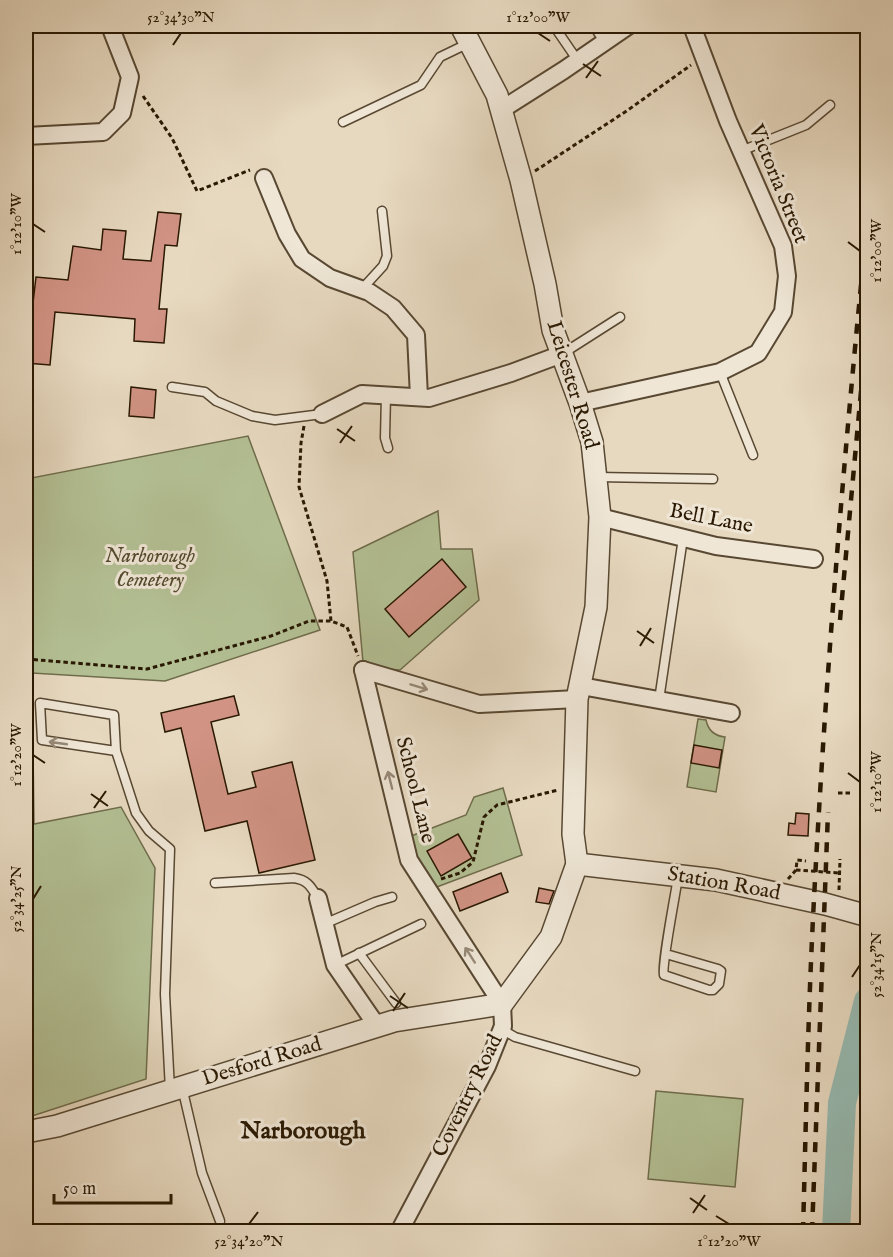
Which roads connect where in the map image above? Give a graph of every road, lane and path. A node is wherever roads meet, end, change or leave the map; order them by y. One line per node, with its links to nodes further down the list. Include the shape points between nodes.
1 (110, 26): 10 (street)
2 (554, 26): 9 (lane)
3 (594, 26): 7 (lane)
4 (628, 26): 7 (street)
5 (692, 26): 8 (street, Victoria Street)
6 (465, 34): 12 (street, Leicester Road, via 497,94); 13 (lane, via 440,57 421,85)
7 (604, 42): 9 (street)
8 (703, 56): 15 (street, Victoria Street); 17 (path)
9 (578, 61): 12 (street)
10 (130, 77): 14 (street, via 122,113 103,132); 16 (path, via 172,138 197,191 253,169)
11 (830, 105): 15 (lane, via 806,125)
12 (501, 110): 17 (street, Leicester Road)
13 (343, 122)
14 (26, 136)
15 (741, 151): 22 (street, Victoria Street, via 783,246 787,276 783,312 758,353)
16 (264, 178): 19 (street, via 302,259 330,278)
17 (521, 180): 21 (street, Leicester Road, via 553,330)
18 (382, 211): 19 (lane, via 387,256)
19 (362, 289): 25 (street, via 393,308 416,335)
20 (620, 317): 21 (lane)
21 (562, 354): 25 (street, via 429,398); 26 (street, Leicester Road)
22 (720, 372): 26 (street, Victoria Street); 29 (lane)
23 (172, 387): 27 (lane, via 205,392 216,401 263,418)
24 (386, 394): 25 (street); 27 (street, via 362,394); 28 (lane)
25 (419, 397)
26 (580, 403): 30 (street, Leicester Road)
27 (322, 414): 35 (path, via 304,423 299,487 327,581)
28 (388, 448)
29 (753, 455)
30 (597, 477): 31 (lane); 32 (street, Leicester Road)
31 (713, 479)
32 (600, 518): 33 (street, Bell Lane); 38 (street, Leicester Road, via 596,607)
33 (684, 538): 34 (street, Bell Lane); 39 (lane)
34 (814, 559)
35 (331, 621): 36 (path, via 309,621 271,636 147,669); 37 (path, via 347,627)
36 (26, 659)
37 (363, 670): 38 (street, one-way to 38, via 478,704); 51 (street, School Lane, one-way to 37, via 409,860)
38 (579, 692): 39 (street); 42 (street, Leicester Road)
39 (659, 700): 40 (street)
40 (730, 713)
41 (116, 751): 41 (lane, one-way to 41, via 42,740 40,703 114,715); 66 (lane, via 136,813 170,849 165,994)
42 (574, 787): 47 (street, Leicester Road, via 573,834); 51 (path, via 497,805 484,817 473,862 460,873)
43 (838, 793): 44 (path)
44 (850, 793)
45 (840, 859): 48 (path)
46 (806, 861): 48 (path, bridge, via 797,860 796,870)
47 (578, 864): 49 (street, Station Road); 62 (street, Coventry Road, via 551,937)
48 (839, 873): 52 (path)
49 (678, 875): 55 (street, Station Road, via 716,880); 59 (lane)
50 (215, 883): 54 (lane, via 294,878 310,885)
51 (424, 884): 62 (street, School Lane, one-way to 51)
52 (838, 890)
53 (392, 897): 56 (lane)
54 (318, 898): 56 (street)
55 (867, 916)
56 (324, 924): 60 (street)
57 (421, 924): 58 (lane)
58 (359, 953): 60 (lane); 61 (lane)
59 (666, 954): 59 (lane, via 718,969 721,971 717,988 709,990 667,977 662,971)
60 (335, 965): 63 (street)
61 (396, 1003)
62 (502, 1004): 63 (street, Desford Road); 64 (street, Coventry Road)
63 (377, 1026): 66 (street, Desford Road)
64 (503, 1026): 65 (lane, via 515,1037); 69 (street, Coventry Road, via 487,1066)
65 (635, 1071)
66 (176, 1088): 67 (street, Desford Road); 68 (lane)
67 (26, 1132)
68 (220, 1221)
69 (399, 1232)

